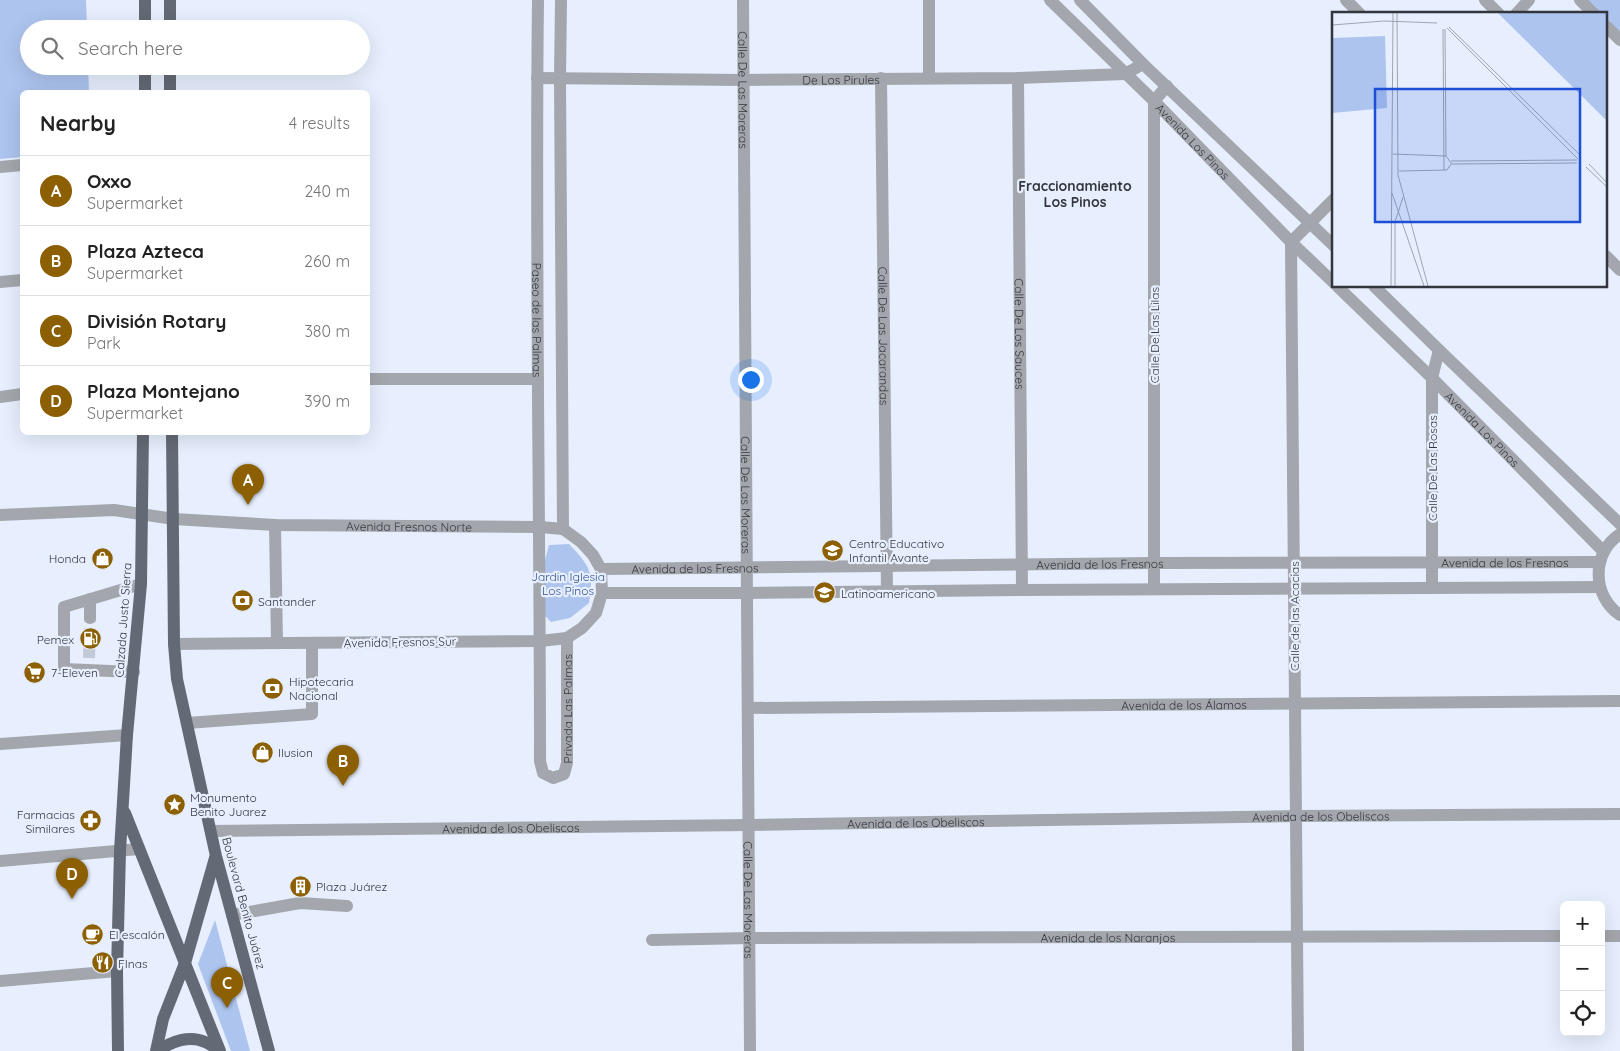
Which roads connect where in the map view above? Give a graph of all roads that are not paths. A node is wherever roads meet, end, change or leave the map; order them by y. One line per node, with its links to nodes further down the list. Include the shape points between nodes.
1 (145, 0): 17 (main road)
2 (170, 0): 18 (main road)
3 (538, 0): 25 (street, Paseo de las Palmas)
4 (561, 0): 29 (street, Paseo de las Palmas)
5 (743, 0): 30 (street, Calle De Las Moreras)
6 (929, 0): 27 (street)
7 (1050, 0): 22 (street, Avenida Los Pinos)
8 (1080, 0): 21 (street, Avenida Los Pinos)
9 (1346, 0): 13 (street)
10 (1485, 0): 14 (street)
11 (1529, 0): 15 (street)
12 (1580, 0): 16 (street)
13 (1358, 12)
14 (1497, 12)
15 (1518, 12)
16 (1592, 12)
17 (145, 20)
18 (170, 20)
19 (1608, 28): 20 (street)
20 (1620, 40)
21 (1143, 64): 22 (street, De Los Pirules); 31 (street, Avenida Los Pinos)
22 (1125, 74): 28 (street, De Los Pirules); 34 (street, Avenida Los Pinos)
23 (145, 75): 32 (main road)
24 (170, 75): 33 (main road)
25 (537, 78): 29 (street, De Los Pirules); 51 (street, Paseo de las Palmas)
26 (881, 78): 27 (street, De Los Pirules); 30 (street, De Los Pirules); 69 (street, Calle De Las Jacarandas)
27 (929, 78): 28 (street, De Los Pirules)
28 (1018, 78): 68 (street, Calle De Los Sauces)
29 (560, 79): 30 (street, De Los Pirules); 62 (street, Paseo de las Palmas)
30 (742, 80): 70 (street, Calle De Las Moreras)
31 (1167, 86): 34 (street); 38 (street, Avenida Los Pinos)
32 (145, 90)
33 (170, 90)
34 (1154, 101): 39 (street, Avenida Los Pinos); 67 (street, Calle De Las Lilas)
35 (20, 165): 36 (street)
36 (0, 167)
37 (1332, 201): 38 (street)
38 (1310, 223): 39 (street); 40 (street, Avenida Los Pinos)
39 (1291, 242): 45 (street, Avenida Los Pinos); 65 (street, Calle de las Acacias)
40 (1332, 244)
41 (1608, 258): 42 (street)
42 (1620, 270)
43 (20, 280): 44 (street)
44 (0, 282)
45 (1332, 282)
46 (1339, 288): 49 (street, Avenida Los Pinos)
47 (1376, 288): 48 (street, Avenida Los Pinos)
48 (1438, 350): 49 (street, Calle De Las Rosas); 59 (street, Avenida Los Pinos)
49 (1432, 378): 64 (street, Avenida Los Pinos); 66 (street, Calle De Las Rosas)
50 (370, 379): 51 (street)
51 (538, 379): 61 (street, Paseo de las Palmas)
52 (20, 394): 53 (street)
53 (0, 396)
54 (142, 435): 57 (main road, Calzada Justo Sierra)
55 (172, 435): 58 (main road)
56 (0, 515): 57 (street, Avenida Fresnos Norte, via 114,510)
57 (141, 515): 58 (street, Avenida Fresnos Norte); 72 (main road, Calzada Justo Sierra)
58 (174, 519): 60 (street, Avenida Fresnos Norte); 88 (main road)
59 (1620, 524)
60 (275, 525): 61 (street, Avenida Fresnos Norte); 86 (street)
61 (540, 527): 62 (street, Avenida Fresnos Norte); 85 (street, Paseo de las Palmas)
62 (563, 529): 71 (street, via 581,542)
63 (1620, 534): 64 (street)
64 (1602, 557): 66 (street, Avenida de los Fresnos); 73 (street)
65 (1293, 562): 66 (street, Avenida de los Fresnos); 67 (street, Avenida de los Fresnos); 75 (street, Calle de las Acacias)
66 (1432, 562): 74 (street, Calle De Las Rosas)
67 (1154, 563): 68 (street, Avenida de los Fresnos); 76 (street, Calle De Las Lilas)
68 (1022, 565): 69 (street, Avenida de los Fresnos); 77 (street, Calle De Los Sauces)
69 (887, 567): 70 (street, Avenida de los Fresnos); 78 (street, Calle De Las Jacarandas)
70 (747, 568): 71 (street, Avenida de los Fresnos); 80 (street, Calle De Las Moreras)
71 (601, 569): 79 (street)
72 (141, 584): 81 (street); 89 (main road, Calzada Justo Sierra)
73 (1599, 586): 74 (street, Avenida de los Fresnos); 82 (street, via 1605,600)
74 (1432, 587): 75 (street, Avenida de los Fresnos)
75 (1293, 588): 76 (street, Avenida de los Fresnos); 91 (street, Calle de las Acacias)
76 (1154, 589): 77 (street, Avenida de los Fresnos)
77 (1022, 590): 78 (street, Avenida de los Fresnos)
78 (887, 592): 80 (street, Avenida de los Fresnos)
79 (602, 593): 80 (street, Avenida de los Fresnos); 84 (street, via 596,613)
80 (747, 593): 92 (street, Calle De Las Moreras)
81 (90, 599): 83 (street); 89 (street, via 64,607 64,669 89,664)
82 (1620, 615)
83 (90, 618)
84 (567, 638): 85 (street, Avenida Fresnos Sur); 85 (street, Privada Las Palmas, via 567,763 564,774 553,778 544,773 540,761)
85 (540, 641): 87 (street, Avenida Fresnos Sur)
86 (277, 643): 87 (street, Avenida Fresnos Sur); 88 (street, Avenida Fresnos Sur)
87 (312, 643): 93 (street, via 312,714)
88 (174, 644): 93 (main road, Boulevard Benito Juárez, via 176,678)
89 (134, 672): 94 (main road, Calzada Justo Sierra)
90 (1620, 700): 91 (street, Avenida de los Álamos)
91 (1294, 702): 92 (street, Avenida de los Álamos); 98 (street, Calle de las Acacias)
92 (748, 708): 99 (street, Calle De Las Moreras)
93 (187, 723): 100 (main road, Boulevard Benito Juárez)
94 (127, 735): 95 (street); 96 (main road, Calzada Justo Sierra)
95 (0, 744)
96 (123, 808): 101 (main road); 102 (main road, Calzada Justo Sierra)
97 (1620, 814): 98 (street, Avenida de los Obeliscos)
98 (1296, 816): 99 (street, Avenida de los Obeliscos); 110 (street, Calle de las Acacias)
99 (749, 825): 100 (street, Avenida de los Obeliscos); 111 (street, Calle De Las Moreras)
100 (211, 831): 103 (main road, Boulevard Benito Juárez)
101 (138, 849): 102 (street); 113 (main road)
102 (120, 851): 104 (street); 114 (main road, Calzada Justo Sierra)
103 (216, 856): 106 (main road, Boulevard Benito Juárez); 113 (main road)
104 (0, 861)
105 (347, 906): 106 (street, via 300,903)
106 (232, 915): 119 (main road, Boulevard Benito Juárez)
107 (1560, 936): 110 (street, Avenida de los Naranjos)
108 (1605, 936): 109 (street)
109 (1620, 936)
110 (1297, 937): 111 (street, Avenida de los Naranjos); 121 (street, Calle de las Acacias)
111 (750, 938): 112 (street, Avenida de los Naranjos); 120 (street, Calle De Las Moreras)
112 (652, 940)
113 (185, 964): 117 (main road, via 163,1019); 118 (main road)
114 (117, 971): 115 (street); 116 (main road, Calzada Justo Sierra)
115 (0, 981)
116 (118, 1051)
117 (157, 1051): 118 (main road, via 168,1044 188,1039 205,1041)
118 (220, 1051)
119 (268, 1051)
120 (750, 1051)
121 (1298, 1051)

